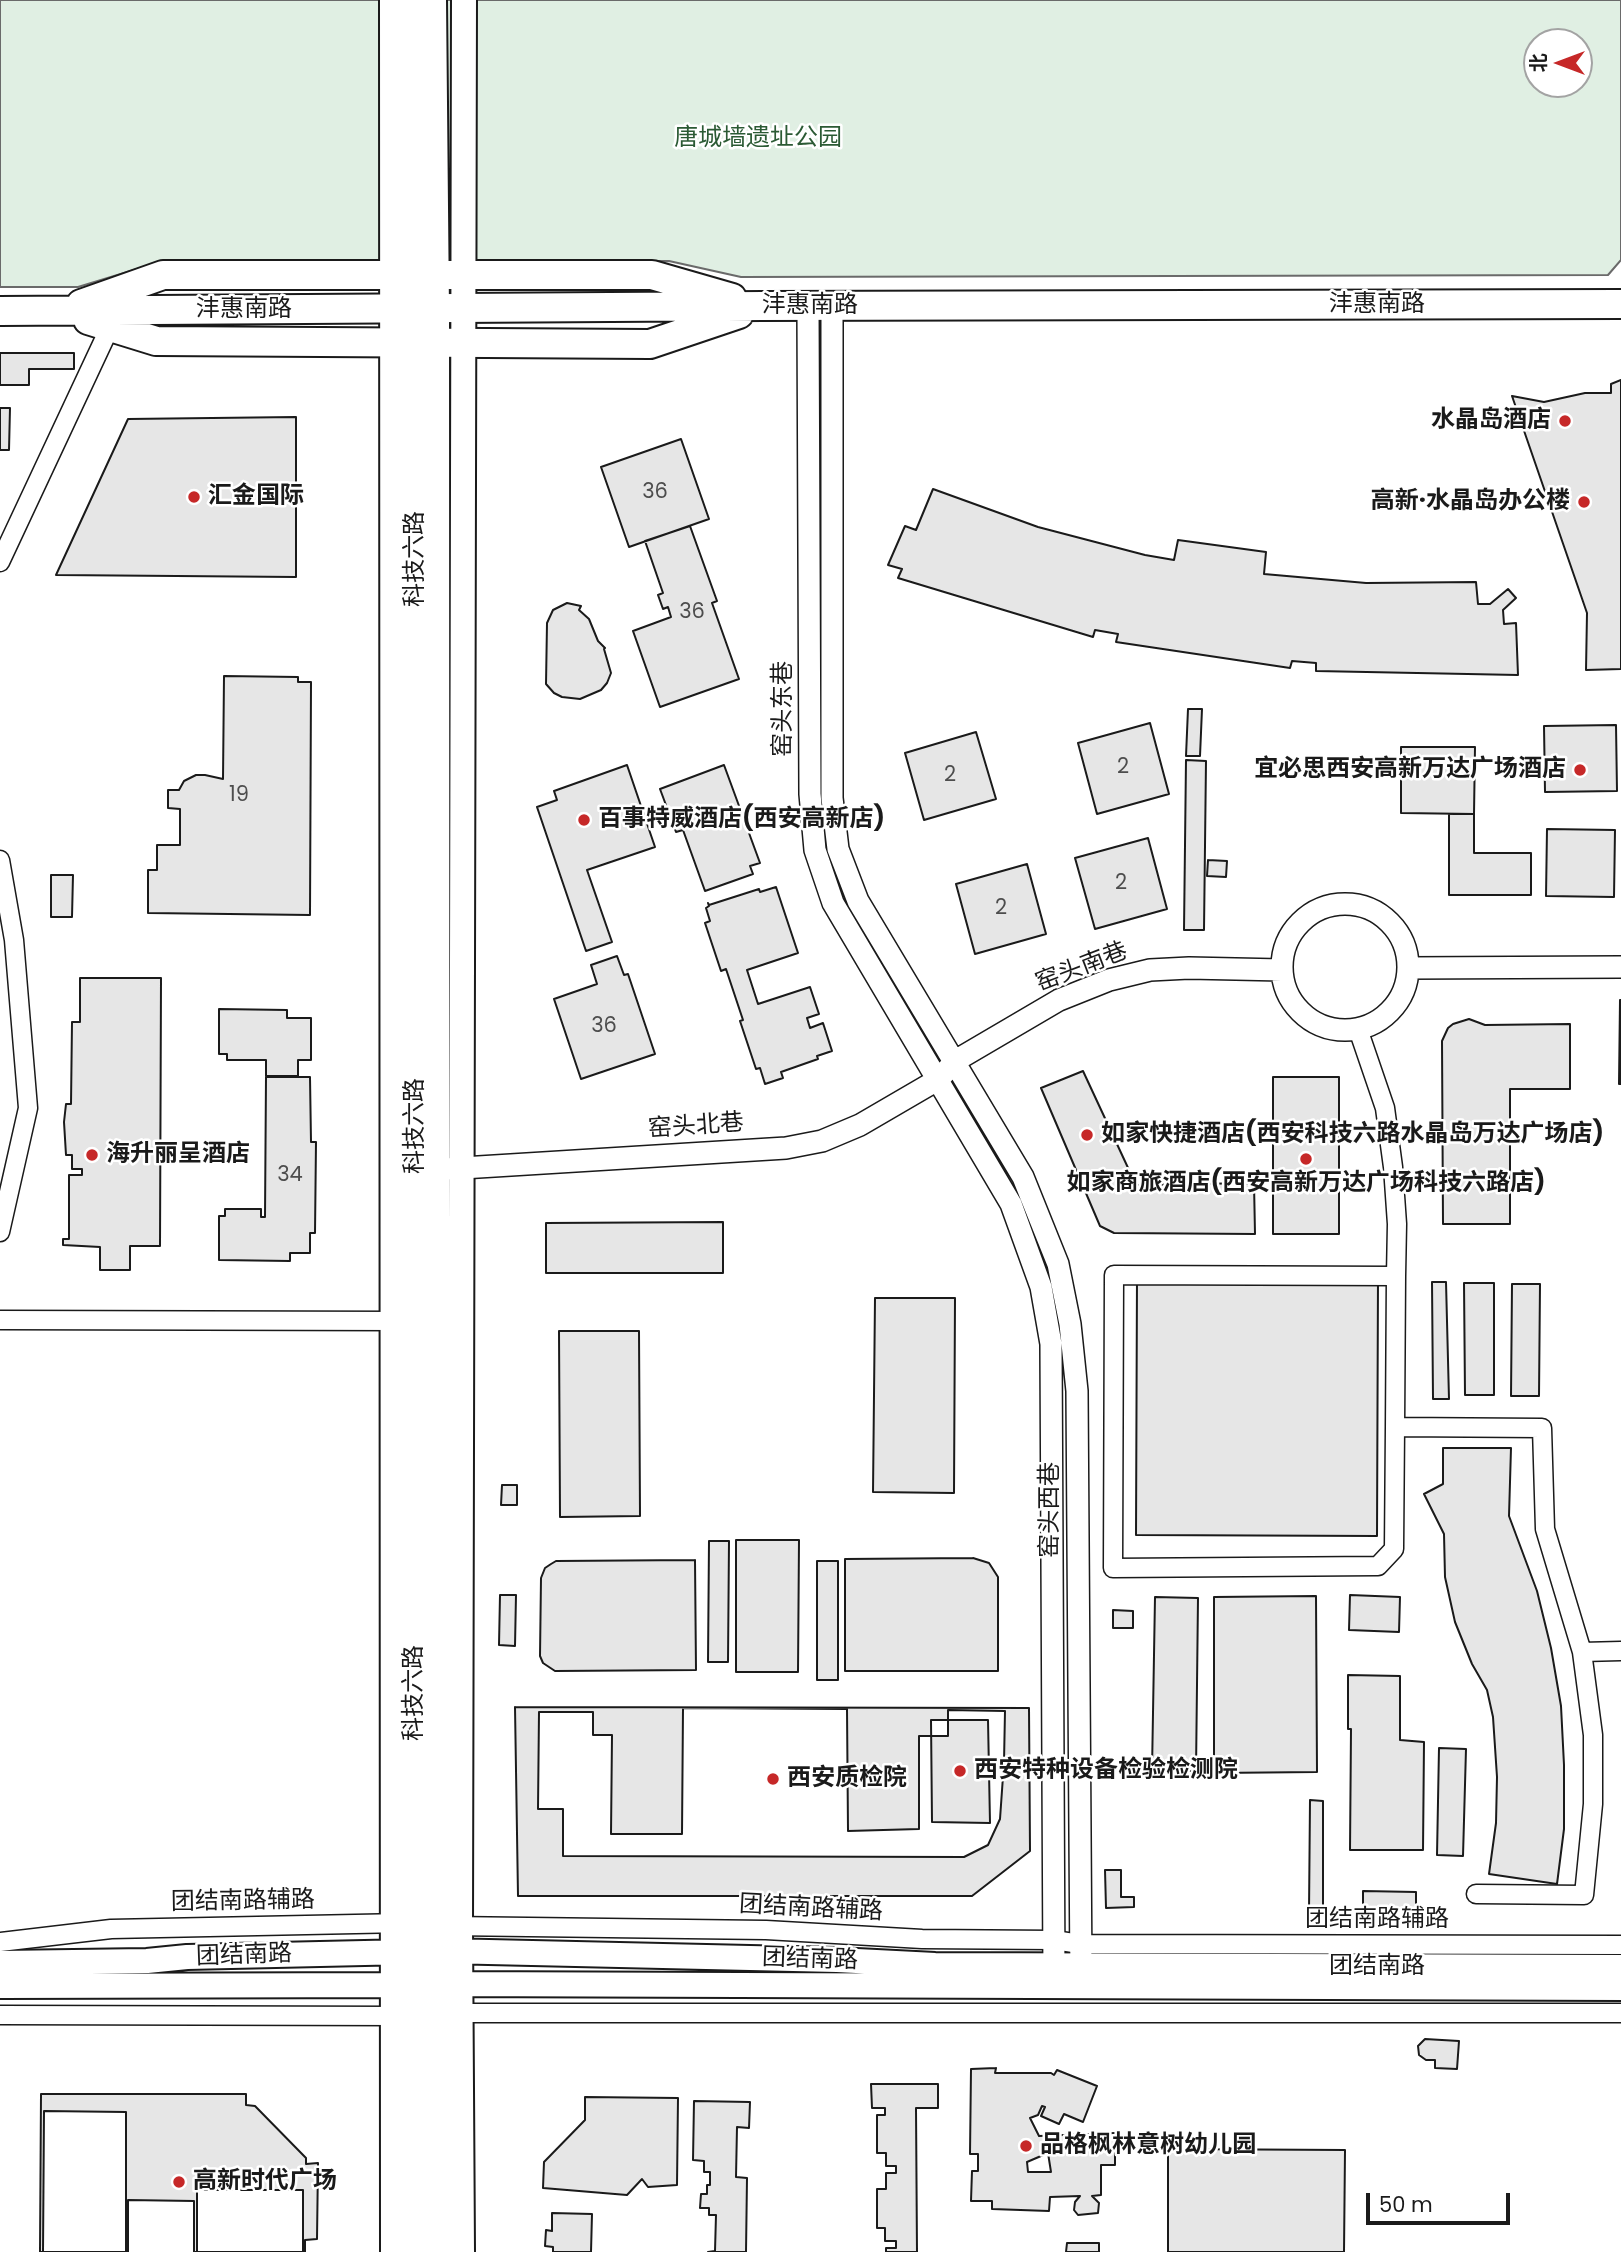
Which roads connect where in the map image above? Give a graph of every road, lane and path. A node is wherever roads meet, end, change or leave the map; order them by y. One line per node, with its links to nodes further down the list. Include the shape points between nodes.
1 (392, 0): 5 (main road)
2 (416, 0): 5 (main road, 科技六路)
3 (434, 0): 5 (main road, 科技六路)
4 (464, 0): 5 (main road)
5 (427, 275): 7 (main road, via 652,275); 9 (main road); 9 (main road, 科技六路); 10 (main road, via 163,275)
6 (1621, 304): 8 (main road, 沣惠南路)
7 (762, 306): 8 (main road, 沣惠南路); 9 (main road, 沣惠南路); 13 (main road, via 650,344)
8 (820, 307): 20 (street, 窑头东巷, via 832,798 838,849 858,901); 21 (street, 窑头东巷, via 810,794 815,850 833,903)
9 (427, 309): 10 (main road, 沣惠南路); 13 (main road); 13 (main road, 科技六路)
10 (58, 311): 11 (main road, 沣惠南路); 12 (main road)
11 (0, 312)
12 (110, 327): 13 (main road, via 156,341); 14 (street)
13 (427, 343): 22 (main road); 23 (main road, 科技六路); 27 (main road)
14 (0, 562)
15 (0, 860): 24 (street, via 14,940 27,1108)
16 (1621, 967): 17 (street)
17 (1408, 968): 18 (street, via 1401,937 1388,921 1371,909 1349,904 1328,906 1308,916 1293,931); 19 (street, via 1402,995 1390,1012)
18 (1282, 970): 19 (street, via 1288,993 1300,1012 1335,1030); 20 (street, 窑头南巷, via 1150,970 1109,981 1059,1000)
19 (1358, 1029): 25 (street, via 1385,1108 1397,1224)
20 (955, 1061): 21 (street, 窑头北巷); 38 (street, 窑头西巷, via 1023,1177 1058,1264 1070,1324 1077,1391)
21 (939, 1079): 22 (street, 窑头北巷, via 860,1125 822,1141 786,1148); 33 (street, 窑头西巷, via 1011,1203 1041,1287 1052,1344)
22 (461, 1168): 23 (street, 窑头北巷); 32 (main road)
23 (426, 1170): 27 (main road, 科技六路)
24 (0, 1232)
25 (1396, 1276): 28 (street); 28 (street, via 1114,1275 1113,1569 1378,1566 1394,1549)
26 (0, 1320): 27 (street)
27 (415, 1321): 32 (main road, 科技六路); 32 (main road)
28 (1395, 1427): 30 (street, via 1542,1428 1545,1529)
29 (1621, 1651): 30 (street)
30 (1582, 1652): 31 (street, via 1593,1735 1593,1804 1584,1895)
31 (1476, 1894)
32 (426, 1925): 33 (street, 团结南路辅路); 34 (street, 团结南路辅路, via 111,1929); 36 (main road, 科技六路); 36 (main road)
33 (1054, 1940): 38 (street, 团结南路辅路); 40 (street, 窑头西巷)
34 (0, 1942)
35 (1621, 1945): 38 (street, 团结南路辅路)
36 (426, 1952): 37 (main road, 团结南路); 40 (main road, 团结南路, via 837,1960); 41 (main road, 科技六路); 41 (main road)
37 (0, 1963)
38 (1080, 1965): 39 (main road, 团结南路); 40 (main road, 团结南路); 43 (main road, 团结南路)
39 (1621, 1967)
40 (1054, 1975): 41 (main road, 团结南路)
41 (427, 1985): 42 (main road, 团结南路); 46 (main road, 科技六路); 46 (main road)
42 (0, 1986)
43 (1621, 1988)
44 (1621, 2013): 46 (street)
45 (0, 2014): 46 (street)
46 (427, 2014): 47 (main road); 48 (main road, 科技六路); 49 (main road, 科技六路); 50 (main road)
47 (393, 2252)
48 (416, 2252)
49 (438, 2252)
50 (462, 2252)

